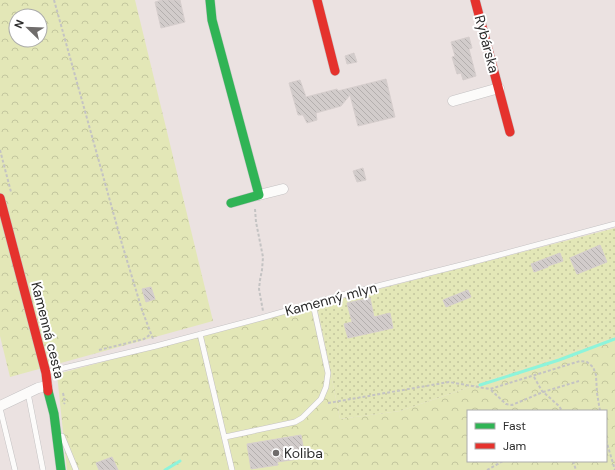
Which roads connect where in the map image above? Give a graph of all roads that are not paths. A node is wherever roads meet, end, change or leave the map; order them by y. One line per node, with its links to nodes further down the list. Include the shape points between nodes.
1 (210, 0): 9 (street, via 212,20)
2 (317, 0): 4 (street)
3 (475, 0): 5 (street, Rybárska)
4 (335, 73)
5 (499, 88): 6 (street, Rybárska); 7 (street, Rybárska)
6 (453, 101)
7 (510, 132)
8 (283, 189): 9 (street)
9 (255, 196): 11 (street)
10 (0, 198): 15 (street, Kamenná cesta)
11 (231, 203)
12 (615, 224): 13 (lane, Kamenný mlyn)
13 (313, 304): 14 (lane, Kamenný mlyn); 20 (lane, via 328,373 321,399 295,422)
14 (200, 334): 15 (lane, Kamenný mlyn); 20 (lane)
15 (46, 373): 16 (street, Kamenná cesta)
16 (47, 386): 17 (street); 19 (street, Kamenná cesta)
17 (28, 393): 18 (street); 22 (lane)
18 (0, 407): 21 (lane)
19 (54, 414): 23 (street, Kamenná cesta); 24 (lane)
20 (225, 437): 25 (lane)
21 (15, 470)
22 (43, 470)
23 (61, 470)
24 (76, 470)
25 (232, 470)

